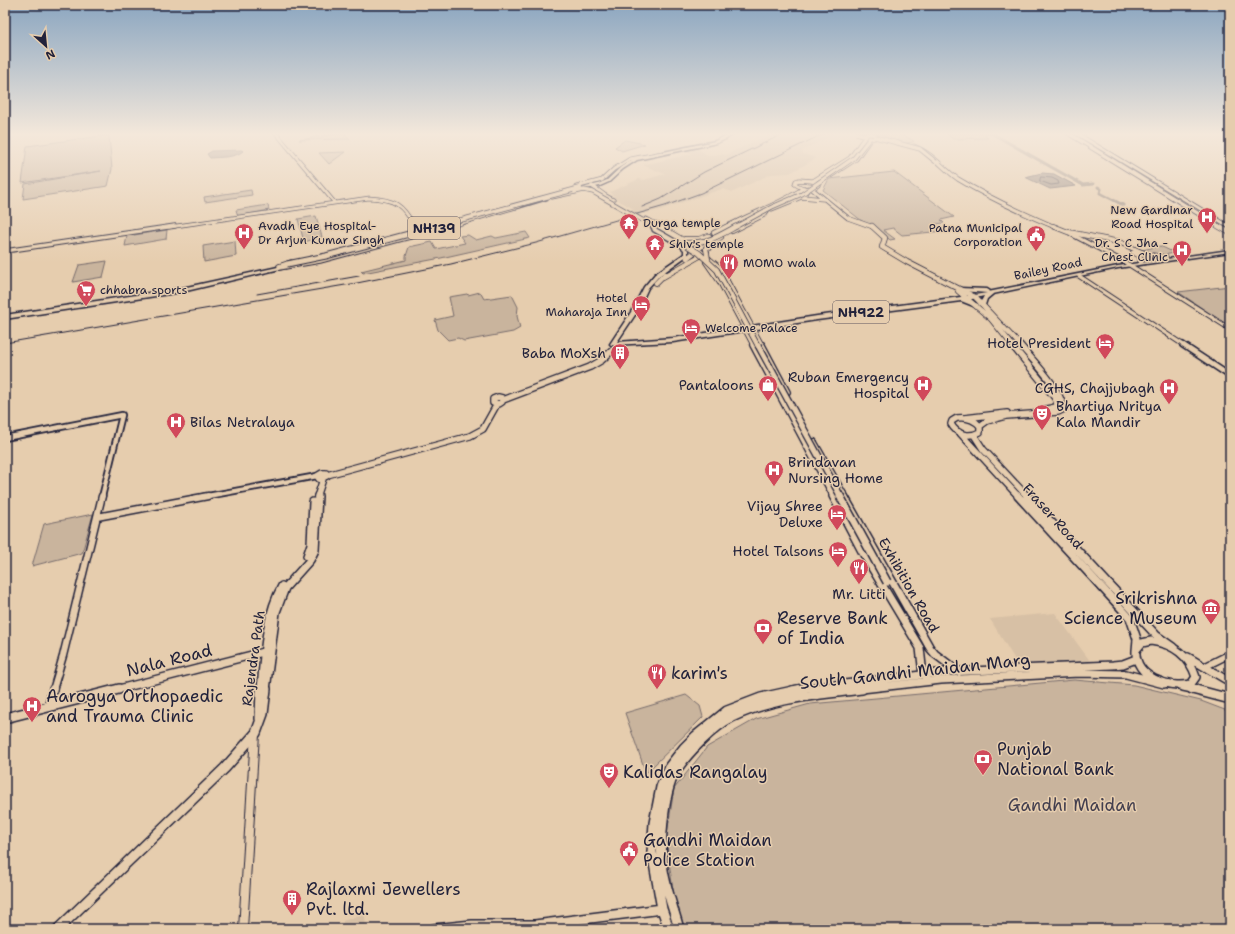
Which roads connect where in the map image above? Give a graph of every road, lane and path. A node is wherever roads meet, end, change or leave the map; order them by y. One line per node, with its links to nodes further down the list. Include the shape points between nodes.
1 (313, 177): 21 (street)
2 (605, 177): 25 (street, via 598,182)
3 (609, 177): 15 (highway, NH139)
4 (613, 177): 13 (highway, NH139, via 608,181)
5 (822, 177): 12 (main road)
6 (824, 177): 34 (main road, bridge, via 796,195)
7 (827, 177): 38 (main road, bridge, via 802,194)
8 (829, 177): 12 (main road)
9 (954, 177): 35 (main road, via 1016,213); 44 (main road, via 1011,208 1063,230 1119,242 1150,256)
10 (1139, 177): 33 (main road)
11 (1146, 177): 30 (main road)
12 (815, 181): 14 (main road, via 818,185); 16 (main road, via 802,180 795,183 797,186)
13 (592, 186): 17 (main road); 19 (highway, NH139)
14 (816, 187): 16 (main road); 26 (main road)
15 (580, 188): 17 (main road, bridge, via 596,191); 48 (highway, NH139, bridge)
16 (808, 188): 18 (main road); 20 (main road); 23 (main road)
17 (607, 197): 39 (main road, bridge, via 675,235)
18 (802, 197): 20 (main road); 24 (main road)
19 (550, 198): 22 (highway, NH139); 29 (main road, bridge, via 590,191)
20 (826, 199): 26 (main road)
21 (334, 202): 32 (street, via 370,198 391,201 404,209); 42 (street)
22 (519, 207): 27 (street); 48 (highway, NH139, bridge, via 327,258)
23 (761, 209): 24 (main road); 34 (main road)
24 (767, 211): 39 (main road, bridge, via 711,238); 43 (main road, via 764,215 716,239)
25 (470, 216): 27 (street); 28 (street)
26 (851, 220): 52 (main road, via 869,225 885,238 883,250)
27 (474, 221): 31 (street)
28 (435, 226): 31 (street); 32 (street)
29 (653, 226): 39 (main road); 51 (highway, via 655,230 683,246 687,253)
30 (1230, 228)
31 (439, 230): 40 (street)
32 (417, 231): 37 (street)
33 (1230, 233)
34 (714, 234): 36 (main road)
35 (1071, 234): 46 (main road, via 1116,243 1137,254); 47 (street)
36 (706, 238): 39 (main road); 43 (main road)
37 (382, 240): 40 (street); 49 (street)
38 (711, 240): 39 (main road, bridge, via 701,243); 45 (main road, bridge, via 706,248)
39 (681, 241): 43 (main road); 45 (main road, bridge)
40 (385, 244): 49 (street, via 320,261)
41 (1230, 250): 44 (highway, Bailey Road / NH922); 47 (highway, Bailey Road / NH922)
42 (5, 251)
43 (700, 253): 51 (main road); 57 (main road, Exhibition Road, via 720,268); 58 (main road, via 713,271)
44 (1166, 258): 46 (highway, Bailey Road / NH922)
45 (708, 260): 71 (main road, bridge, via 717,270)
46 (1142, 262): 47 (highway, Bailey Road / NH922)
47 (1129, 264): 50 (highway, Bailey Road / NH922); 53 (highway, Bailey Road / NH922); 59 (street)
48 (287, 265): 49 (highway, NH139)
49 (279, 267): 56 (highway, NH139, via 195,286); 56 (highway, NH139, via 182,290)
50 (1081, 275): 53 (highway, Bailey Road / NH922); 61 (street)
51 (653, 282): 60 (highway)
52 (959, 289): 53 (highway); 54 (highway); 54 (main road)
53 (991, 292): 54 (highway, Bailey Road / NH922); 55 (highway)
54 (967, 297): 55 (highway); 55 (main road); 57 (highway, NH922)
55 (979, 305): 64 (main road, via 1055,398 1057,404 1050,409); 65 (main road, via 1023,348 1062,399 1064,406 1064,409 1058,412 1002,417)
56 (5, 316)
57 (755, 327): 58 (highway, NH922); 62 (main road, Exhibition Road)
58 (742, 329): 60 (highway, NH922, via 673,340); 63 (main road)
59 (1230, 329)
60 (616, 344): 69 (main road, via 602,360 590,367 501,399 492,399 495,403 483,429 470,436)
61 (1230, 374)
62 (792, 402): 63 (main road); 72 (main road, Exhibition Road)
63 (784, 403): 71 (main road, via 864,553)
64 (965, 418): 65 (main road); 66 (main road, via 952,421 952,427)
65 (980, 426): 67 (main road, via 980,432)
66 (958, 432): 67 (main road); 75 (main road, Fraser Road, via 1130,618 1137,639)
67 (974, 435): 73 (main road, via 983,449 1143,622)
68 (5, 438): 70 (street, via 122,416)
69 (322, 476): 70 (street); 74 (main road, Rajendra Path, via 317,498 315,550 310,560 284,588 274,612)
70 (97, 517): 87 (street)
71 (887, 587): 72 (main road); 81 (main road, via 920,648)
72 (897, 591): 80 (main road, Exhibition Road, via 930,648)
73 (1173, 648): 75 (main road, via 1161,642 1151,641 1142,643); 77 (main road)
74 (268, 650): 87 (main road, Nala Road); 89 (main road, Rajendra Path, via 267,689 263,714)
75 (1136, 650): 78 (main road)
76 (1230, 654): 79 (street)
77 (1185, 655): 79 (main road); 85 (main road, via 1194,665 1196,677 1191,684)
78 (1136, 659): 80 (main road, via 1113,665); 84 (main road, via 1152,677)
79 (1206, 666): 83 (main road)
80 (959, 672): 81 (main road)
81 (923, 675): 82 (main road); 90 (main road, via 792,690 761,698 728,711 696,736 670,766 660,787 652,852)
82 (941, 680): 84 (main road, South Gandhi Maidan Marg, via 1106,673 1134,676); 90 (main road, South Gandhi Maidan Marg, via 801,697 761,706 732,717 715,728 675,772 667,797 662,832)
83 (1230, 682)
84 (1164, 684): 85 (main road)
85 (1178, 686): 86 (main road)
86 (1230, 699)
87 (48, 707): 88 (main road, Nala Road)
88 (5, 718)
89 (256, 732): 91 (main road, via 225,768); 92 (street)
90 (667, 908): 93 (main road, via 535,925 472,925); 94 (main road); 95 (main road)
91 (58, 929)
92 (243, 929)
93 (434, 929)
94 (669, 929)
95 (679, 929)

